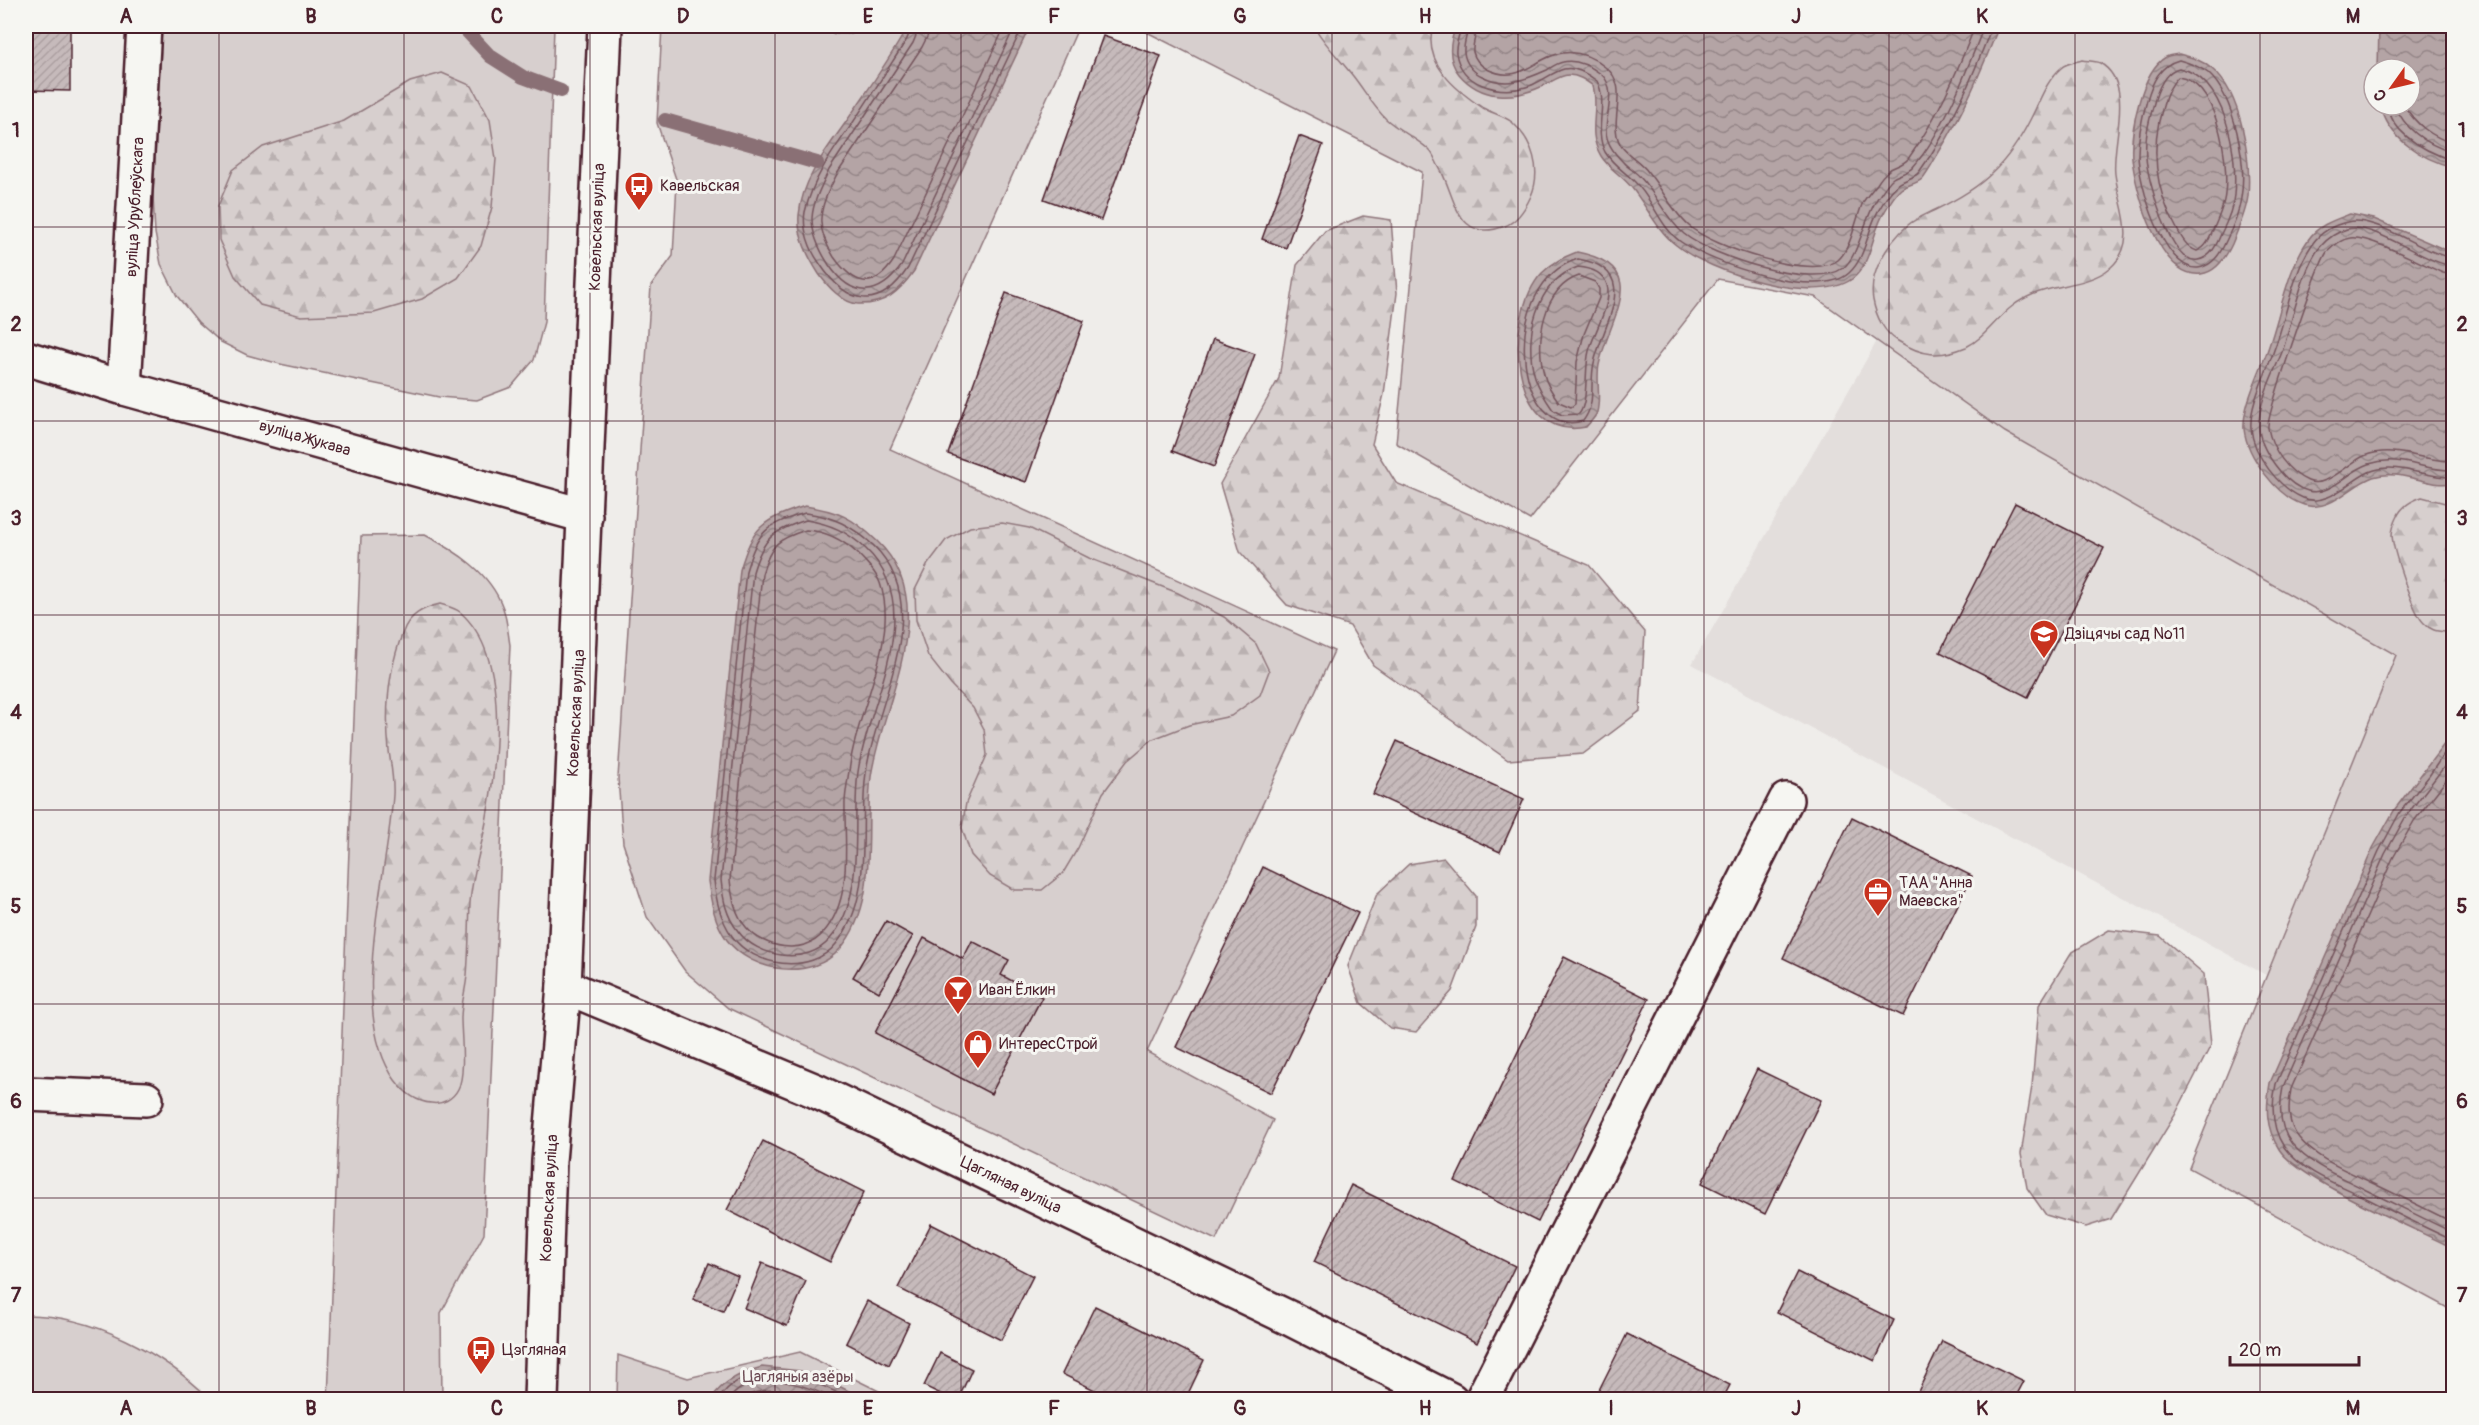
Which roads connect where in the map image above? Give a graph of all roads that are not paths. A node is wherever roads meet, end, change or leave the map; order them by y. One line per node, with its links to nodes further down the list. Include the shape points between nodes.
1 (144, 26): 4 (main road, вуліца Урублеўскага)
2 (605, 26): 5 (main road, Ковельская вуліца)
3 (26, 358): 4 (main road, вуліца Жукава)
4 (124, 388): 5 (main road, вуліца Жукава)
5 (585, 516): 7 (main road, Ковельская вуліца)
6 (1786, 800): 12 (main road)
7 (564, 986): 10 (main road, Ковельская вуліца, via 549,1161); 11 (main road, Цагляная вуліца, via 816,1091)
8 (26, 1094): 9 (main road)
9 (146, 1099)
10 (541, 1400)
11 (1451, 1400)
12 (1482, 1400)

